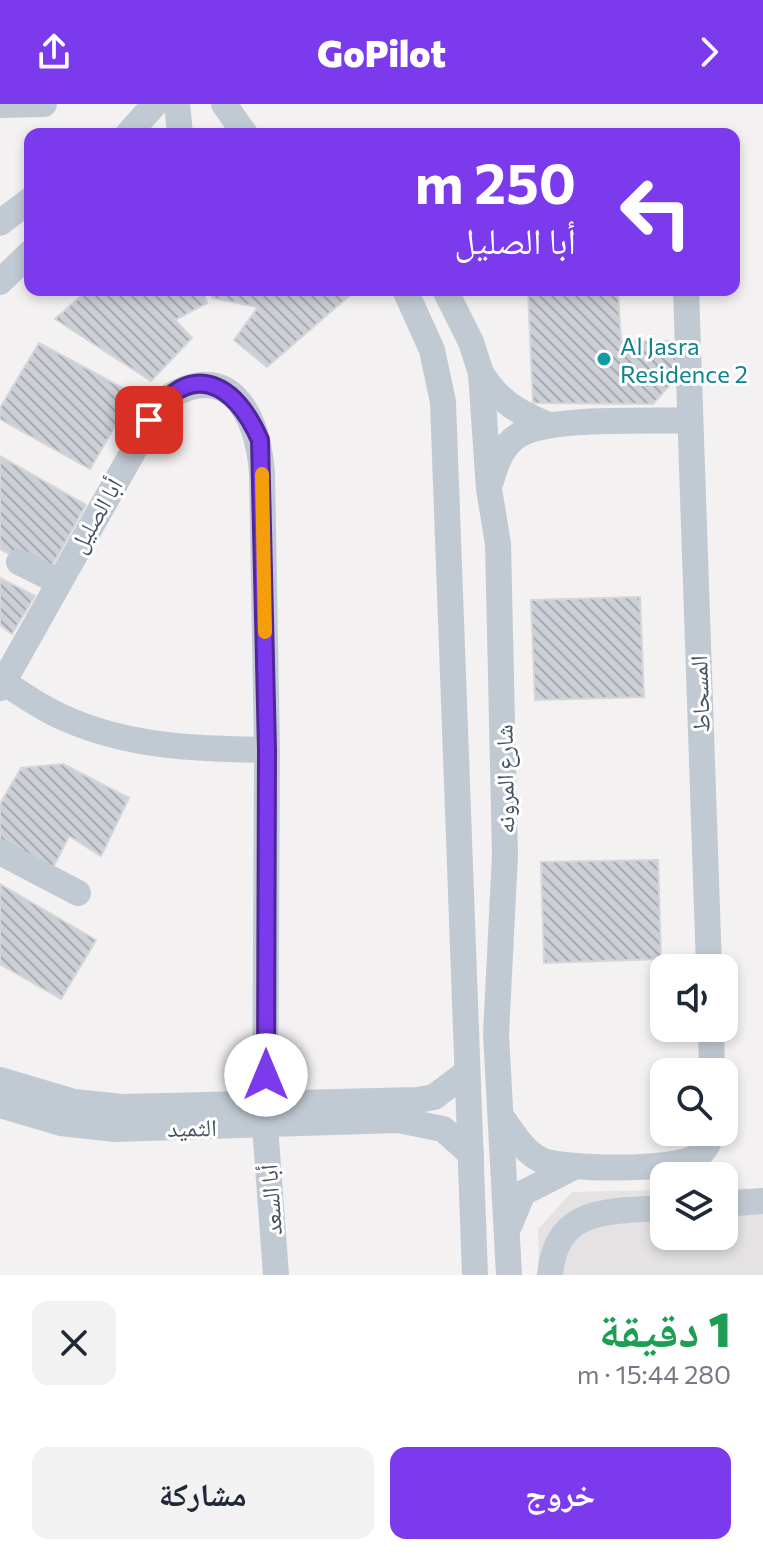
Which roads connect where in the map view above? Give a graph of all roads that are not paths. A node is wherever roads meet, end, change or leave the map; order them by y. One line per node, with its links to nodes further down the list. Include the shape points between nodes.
1 (44, 104): 6 (street)
2 (155, 104): 7 (street)
3 (177, 104): 8 (street)
4 (217, 104): 9 (street)
5 (224, 104): 10 (street)
6 (0, 105)
7 (133, 128)
8 (179, 128)
9 (218, 128)
10 (241, 128)
11 (24, 199): 13 (street)
12 (24, 203): 14 (street)
13 (0, 204)
14 (0, 223)
15 (24, 258): 16 (street)
16 (2, 277)
17 (408, 296): 31 (street, شارع المرونه, via 432,350 443,402)
18 (448, 296): 20 (street, شارع المرونه)
19 (686, 296): 21 (street, المسحاط)
20 (481, 373): 22 (street, via 517,413); 23 (street, شارع المرونه)
21 (690, 420): 22 (street); 30 (street, المسحاط)
22 (549, 425): 23 (street, via 511,442 497,461)
23 (489, 489): 35 (street, شارع المرونه, via 498,544 505,855 496,1034)
24 (19, 562): 25 (street)
25 (57, 581): 26 (street, أبا الصليل); 27 (street, أبا الصليل, via 161,402 194,384 226,389 249,415 260,440)
26 (2, 685): 27 (street, أبا الصليل, via 59,716 131,740)
27 (267, 750): 34 (street, أبا الصليل)
28 (0, 852): 29 (street)
29 (78, 893)
30 (709, 954)
31 (466, 1073): 34 (street, الثميد, via 434,1097); 37 (street, شارع المرونه)
32 (0, 1080): 34 (street, الثميد, via 74,1102)
33 (0, 1105): 34 (street, الثميد, via 61,1123 115,1129)
34 (265, 1115): 37 (street, الثميد, via 414,1122 450,1132); 45 (street, أبا السعد)
35 (503, 1119): 39 (street, via 538,1158); 44 (street, شارع المرونه)
36 (708, 1146): 38 (street, via 693,1159 671,1164)
37 (471, 1154): 46 (street, شارع المرونه)
38 (613, 1166): 39 (street); 43 (street)
39 (572, 1168): 44 (street, via 523,1193)
40 (763, 1201): 41 (street)
41 (738, 1203)
42 (650, 1209): 43 (street)
43 (618, 1212): 48 (street, via 577,1219 563,1231 553,1249)
44 (508, 1235): 47 (street, شارع المرونه)
45 (276, 1275)
46 (475, 1275)
47 (509, 1275)
48 (550, 1275)

